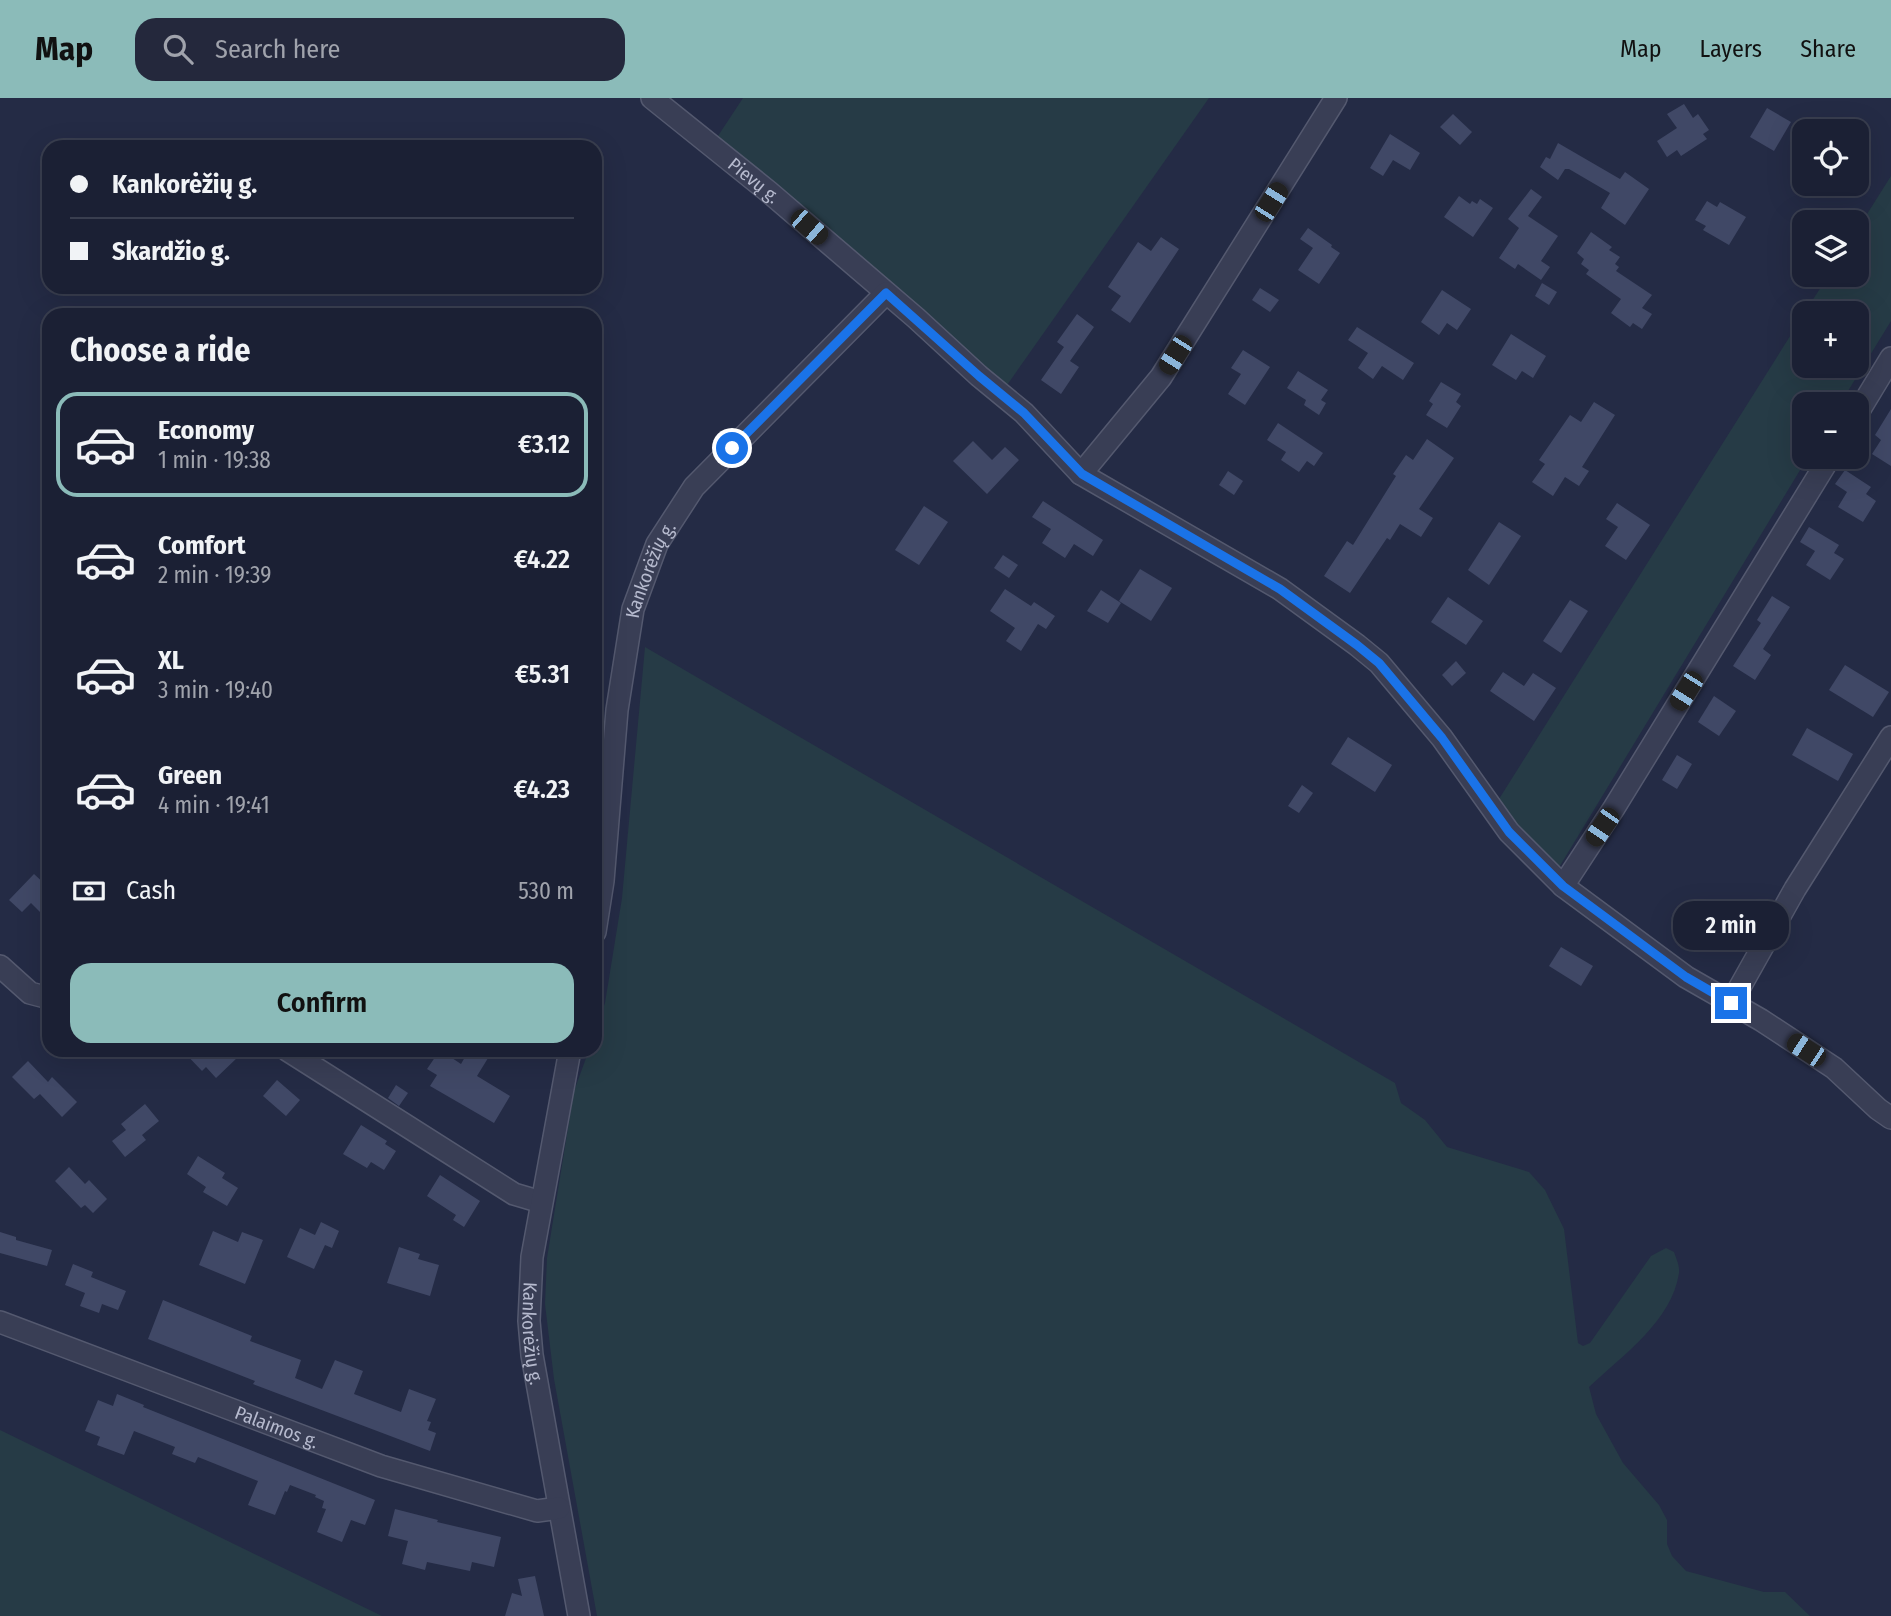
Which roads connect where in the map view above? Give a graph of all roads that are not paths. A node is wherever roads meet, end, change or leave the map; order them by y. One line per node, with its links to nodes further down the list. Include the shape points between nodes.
1 (652, 98): 3 (street, Pievų g.)
2 (1336, 98): 7 (street, via 1161,377)
3 (886, 293): 7 (street, Pievų g., via 1024,413); 10 (street, Kankorėžių g., via 694,487 657,544 633,609 617,710)
4 (1891, 358): 5 (street)
5 (1869, 394)
6 (1823, 469): 9 (street)
7 (1082, 474): 9 (street, Pievų g., via 1280,589 1379,663 1442,738 1509,832)
8 (1891, 737): 13 (street, via 1795,889)
9 (1563, 886): 13 (street, Pievų g., via 1686,977)
10 (602, 887)
11 (0, 966): 12 (street, via 30,993)
12 (42, 996)
13 (1731, 1003): 16 (street, Pievų g., via 1833,1068)
14 (298, 1057): 17 (street, via 514,1194)
15 (569, 1057): 17 (street, Kankorėžių g.)
16 (1891, 1118)
17 (541, 1202): 19 (street, Kankorėžių g., via 529,1321)
18 (0, 1322): 19 (street, Palaimos g., via 381,1466 537,1511)
19 (559, 1508): 20 (street, Kankorėžių g.)
20 (579, 1616)

